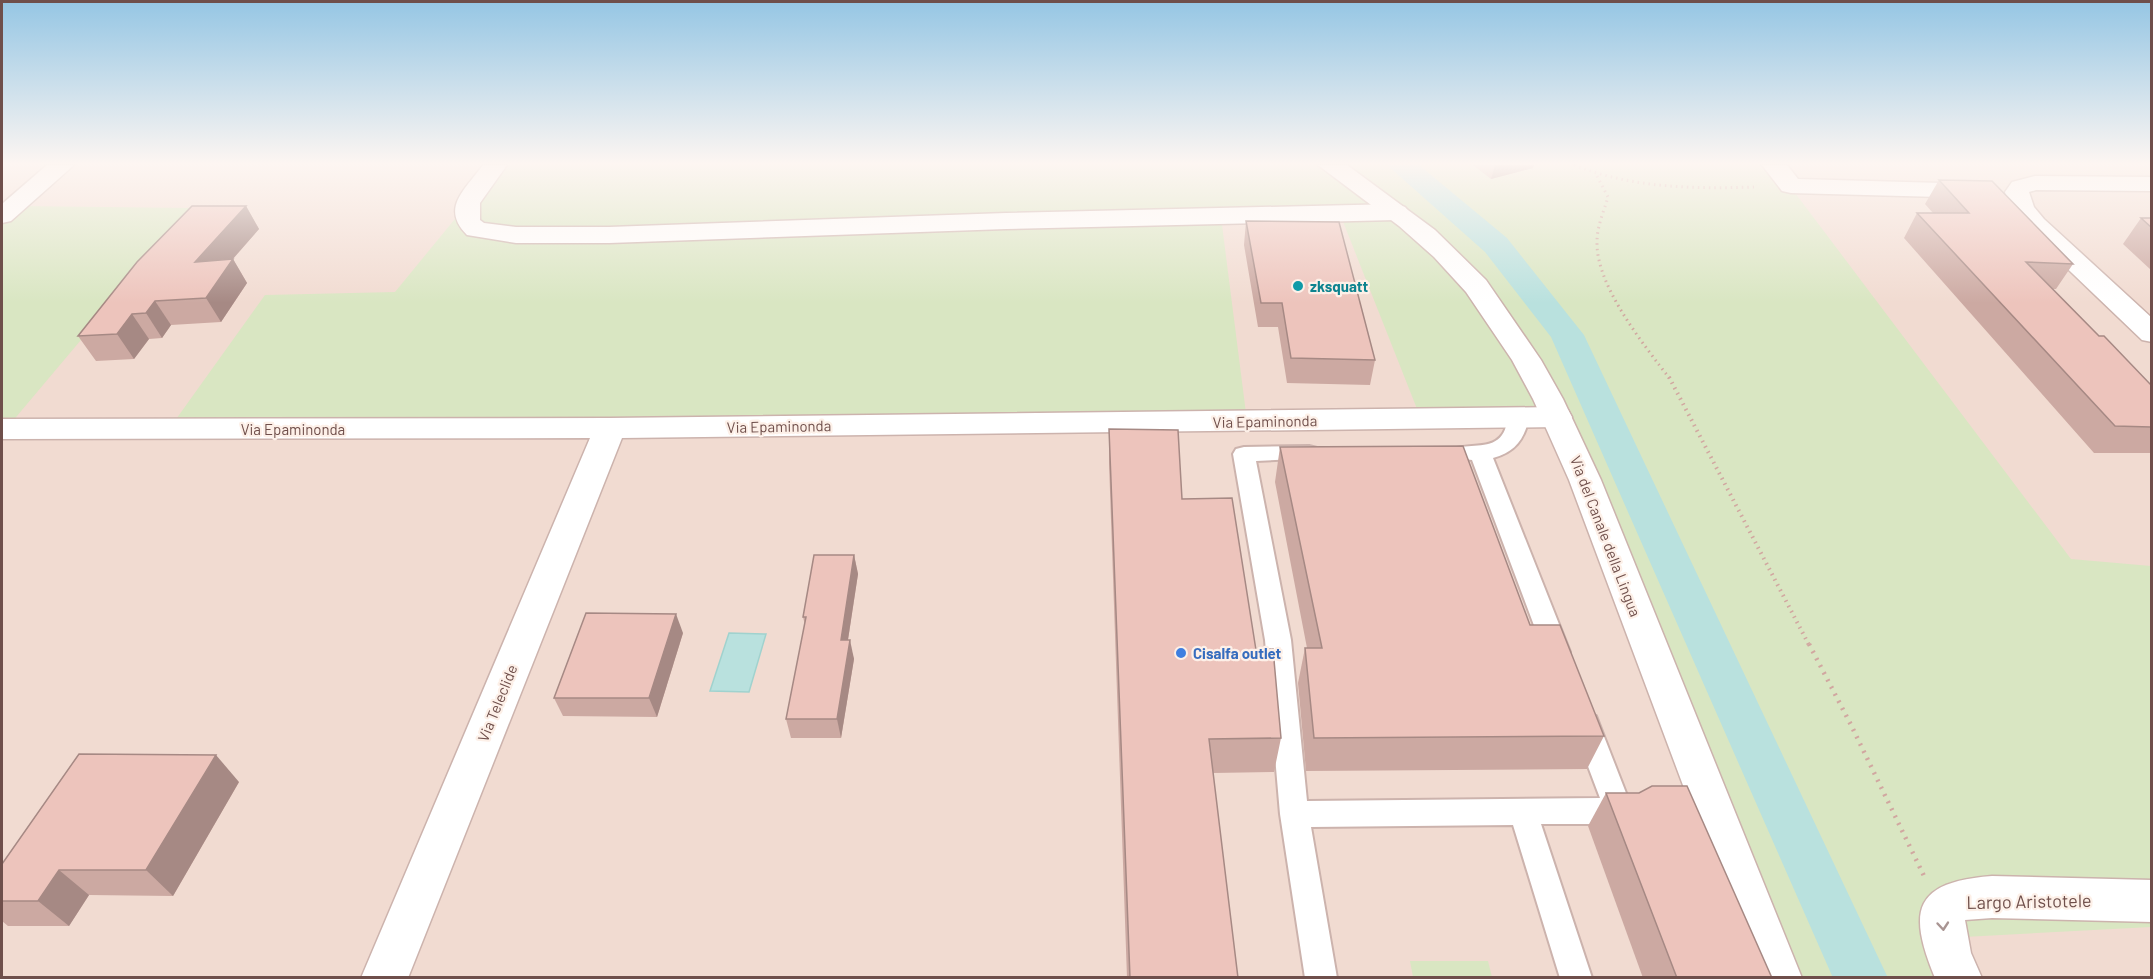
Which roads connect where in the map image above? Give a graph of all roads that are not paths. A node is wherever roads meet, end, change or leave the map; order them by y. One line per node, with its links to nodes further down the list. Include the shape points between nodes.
1 (467, 211): 3 (street, via 469,223 476,230 516,235)
2 (2024, 211): 4 (street)
3 (1396, 212): 5 (street, Via del Canale della Lingua, via 1449,257 1488,301)
4 (2151, 334)
5 (1557, 417): 6 (street, Via Epaminonda); 20 (street, Via del Canale della Lingua)
6 (1518, 418): 7 (street, Via Epaminonda); 9 (lane, via 1514,438 1503,447)
7 (609, 428): 8 (street, Via Epaminonda); 17 (street, Via Teleclide)
8 (2, 429)
9 (1480, 452): 11 (lane); 12 (lane)
10 (1327, 453): 15 (lane, via 1244,454 1278,640)
11 (1444, 453)
12 (1564, 670)
13 (1577, 702): 14 (lane, via 1619,811)
14 (1523, 812): 15 (lane); 19 (lane)
15 (1294, 814): 18 (lane)
16 (2151, 901): 21 (street, Largo Aristotele, one-way to 21, via 1977,898 1950,904 1942,915 1945,938)
17 (384, 978)
18 (1321, 978)
19 (1576, 978)
20 (1779, 978)
21 (1959, 978)

